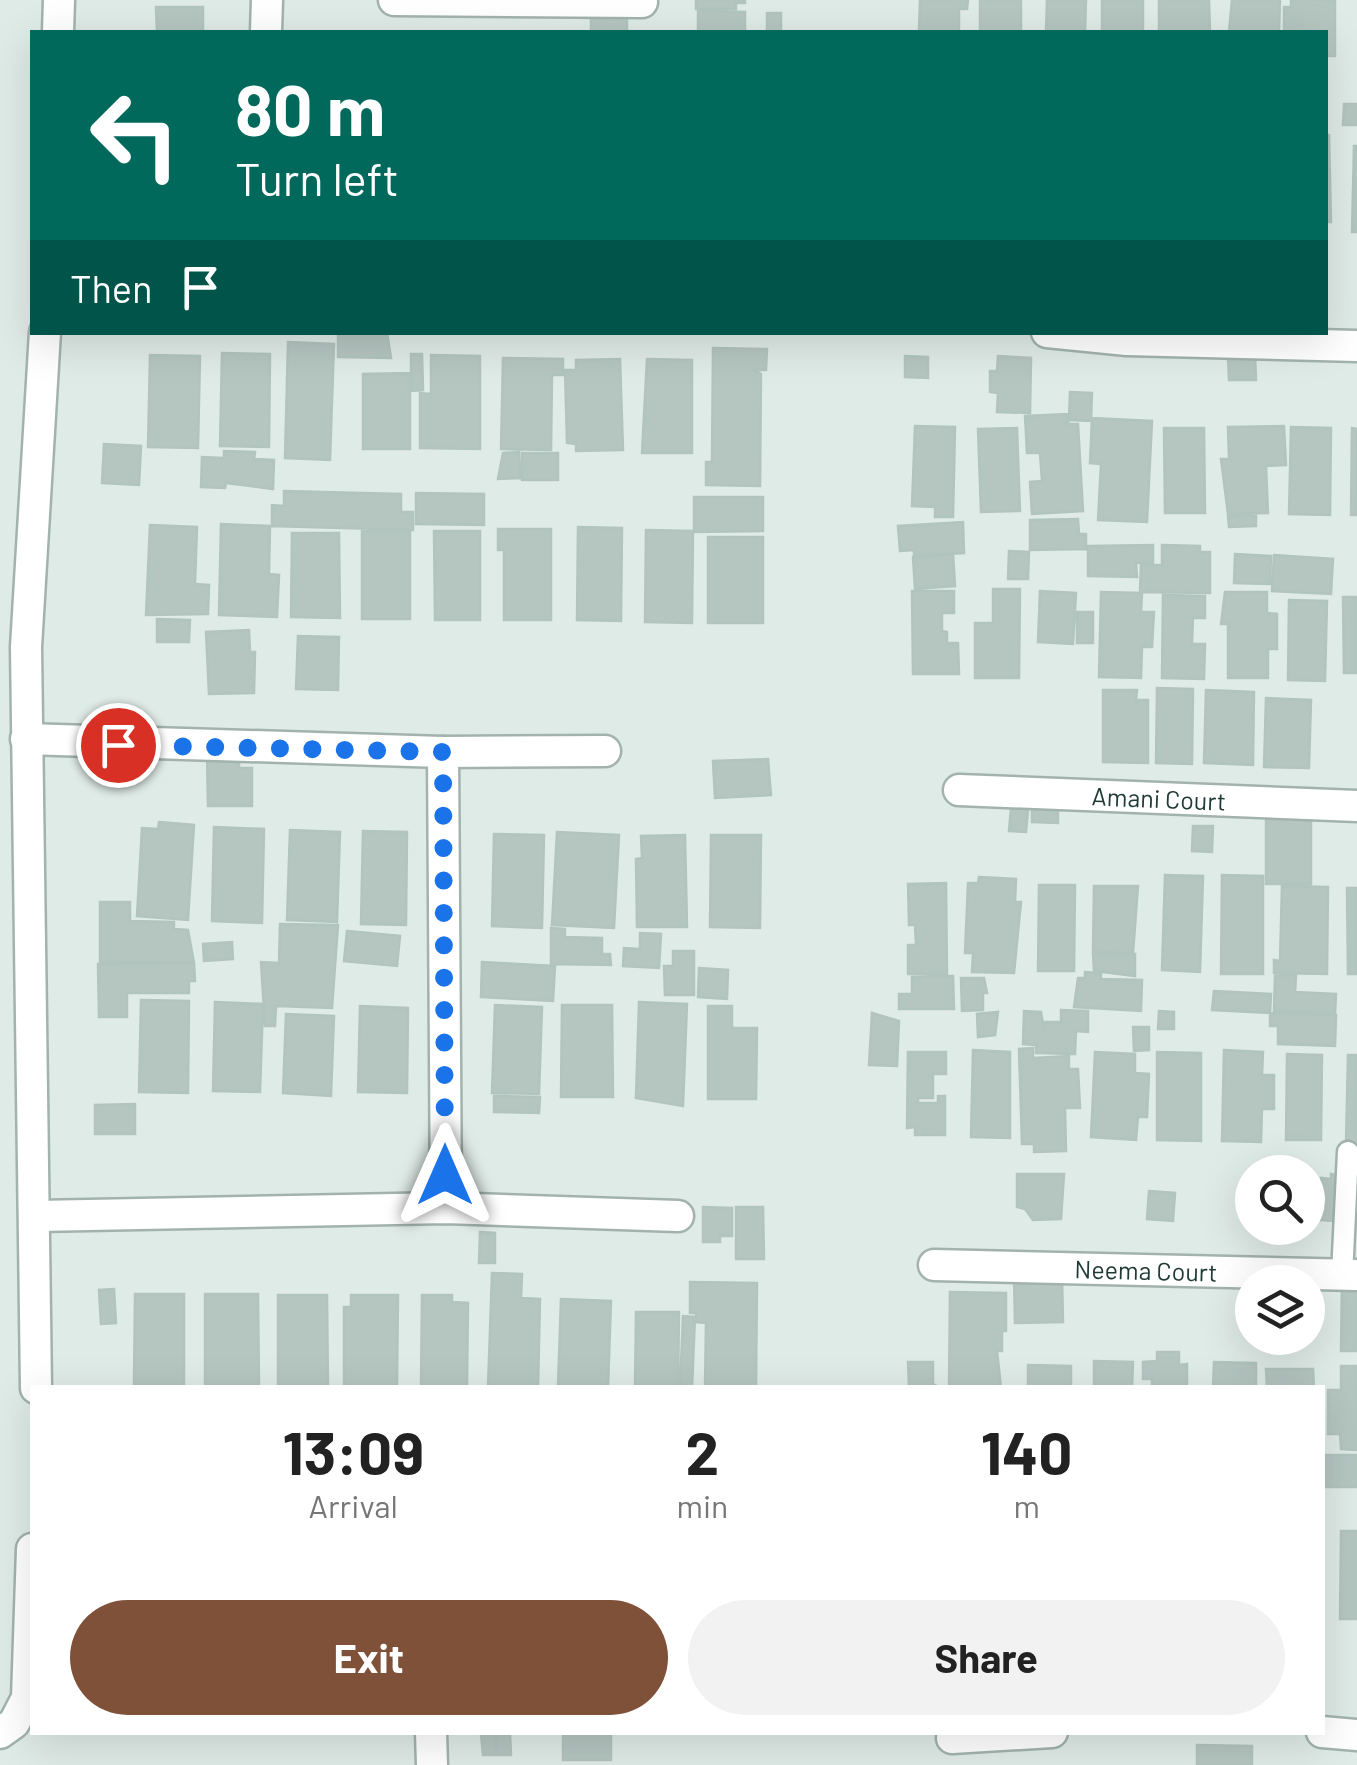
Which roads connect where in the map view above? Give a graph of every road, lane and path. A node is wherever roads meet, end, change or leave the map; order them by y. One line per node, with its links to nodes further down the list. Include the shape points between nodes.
1 (59, 0): 5 (street)
2 (267, 0): 6 (street)
3 (394, 0): 4 (street)
4 (642, 11)
5 (58, 30)
6 (266, 30)
7 (45, 335): 10 (street)
8 (1078, 335): 9 (street)
9 (1357, 346)
10 (13, 647): 11 (street)
11 (26, 739): 13 (street); 18 (street)
12 (605, 751): 13 (street)
13 (443, 752): 17 (street)
14 (959, 790): 15 (street, Amani Court)
15 (1357, 806)
16 (1348, 1152): 21 (lane)
17 (446, 1208): 18 (street); 19 (street)
18 (37, 1216): 22 (street)
19 (678, 1216)
20 (934, 1265): 21 (street, Neema Court)
21 (1350, 1275)
22 (36, 1385)
23 (30, 1609): 25 (street, via 27,1698)
24 (1325, 1732): 28 (street)
25 (0, 1733)
26 (431, 1735): 30 (street)
27 (1002, 1735): 29 (street)
28 (1357, 1735)
29 (952, 1738)
30 (432, 1765)

